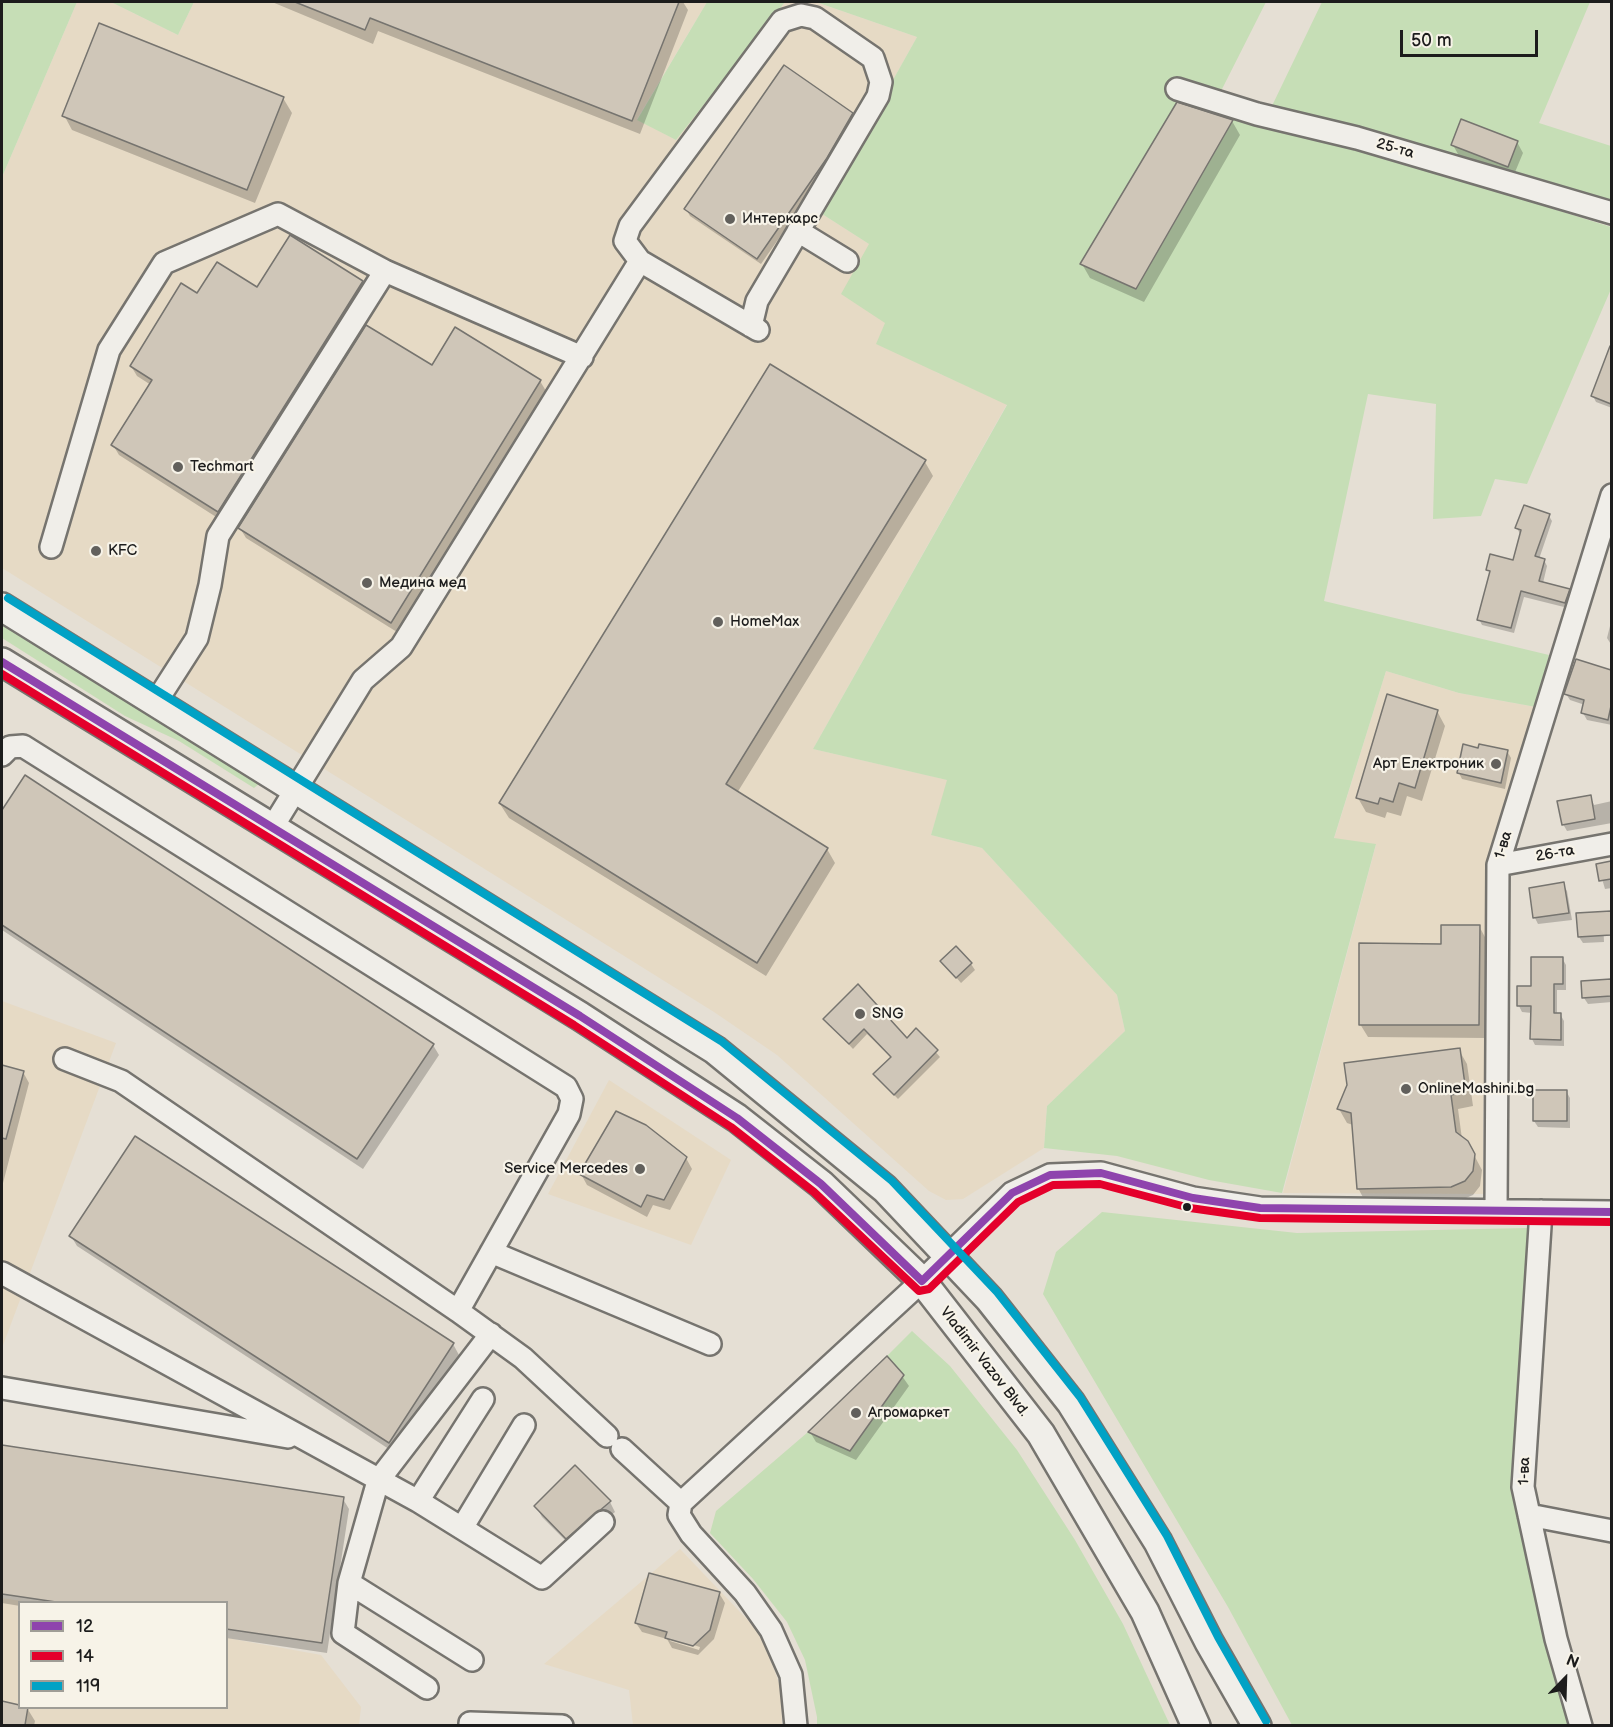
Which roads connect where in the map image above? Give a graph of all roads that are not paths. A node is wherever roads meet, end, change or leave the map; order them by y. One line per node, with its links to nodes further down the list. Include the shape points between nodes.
1 (1177, 88): 2 (street, 25-та)
2 (1611, 213)
3 (798, 231): 4 (street, via 757,301 755,328); 4 (street, via 878,96 882,82 873,58 815,18 801,15 782,21 630,226 626,241); 5 (street)
4 (640, 261): 7 (street)
5 (847, 261)
6 (385, 272): 7 (street); 9 (street, via 278,214 164,263 110,350); 12 (street, via 218,536 197,638)
7 (582, 357): 14 (street, via 400,647 363,680)
8 (1611, 495): 17 (street, 1-ва)
9 (51, 547)
10 (2, 607): 12 (main road)
11 (2, 662): 15 (main road, Vladimir Vazov Blvd.)
12 (156, 702): 14 (main road)
13 (2, 754): 22 (street, via 10,747 23,746 566,1087 572,1099 569,1114)
14 (296, 789): 15 (street); 23 (main road, via 715,1050 885,1189)
15 (272, 828): 25 (main road, Vladimir Vazov Blvd., via 580,1016 737,1118 821,1184)
16 (1611, 844): 17 (street, 26-та)
17 (1498, 865): 19 (street, 1-ва)
18 (65, 1059): 26 (street, via 121,1081)
19 (1496, 1210): 20 (street); 23 (street, via 1260,1208 1193,1198 1101,1173 1050,1175 1012,1192)
20 (1541, 1211): 21 (street); 36 (street, 1-ва, via 1523,1487)
21 (1611, 1212)
22 (491, 1252): 26 (street); 28 (street)
23 (948, 1256): 25 (street); 41 (main road, via 989,1299 1071,1403 1158,1542)
24 (2, 1273): 32 (street)
25 (922, 1281): 35 (street); 47 (main road, Vladimir Vazov Blvd., via 1041,1434 1145,1612)
26 (458, 1311): 27 (street)
27 (491, 1335): 33 (street); 35 (street, via 523,1358)
28 (710, 1344)
29 (2, 1388): 32 (street)
30 (483, 1399): 34 (street)
31 (524, 1425): 38 (street)
32 (305, 1440): 33 (street)
33 (378, 1481): 34 (street); 40 (street)
34 (418, 1501): 38 (street)
35 (681, 1503): 46 (street, via 679,1515 692,1534 745,1593 771,1630 791,1675)
36 (1529, 1515): 39 (street); 50 (street, 1-ва, via 1556,1639)
37 (603, 1522): 38 (street, via 542,1578)
38 (462, 1528)
39 (1611, 1531)
40 (349, 1583): 42 (street); 43 (street, via 343,1633)
41 (1209, 1642): 48 (main road); 49 (main road)
42 (472, 1660)
43 (427, 1688)
44 (470, 1725): 45 (street)
45 (562, 1725)
46 (796, 1725)
47 (1196, 1725)
48 (1242, 1725)
49 (1257, 1725)
50 (1581, 1725)

